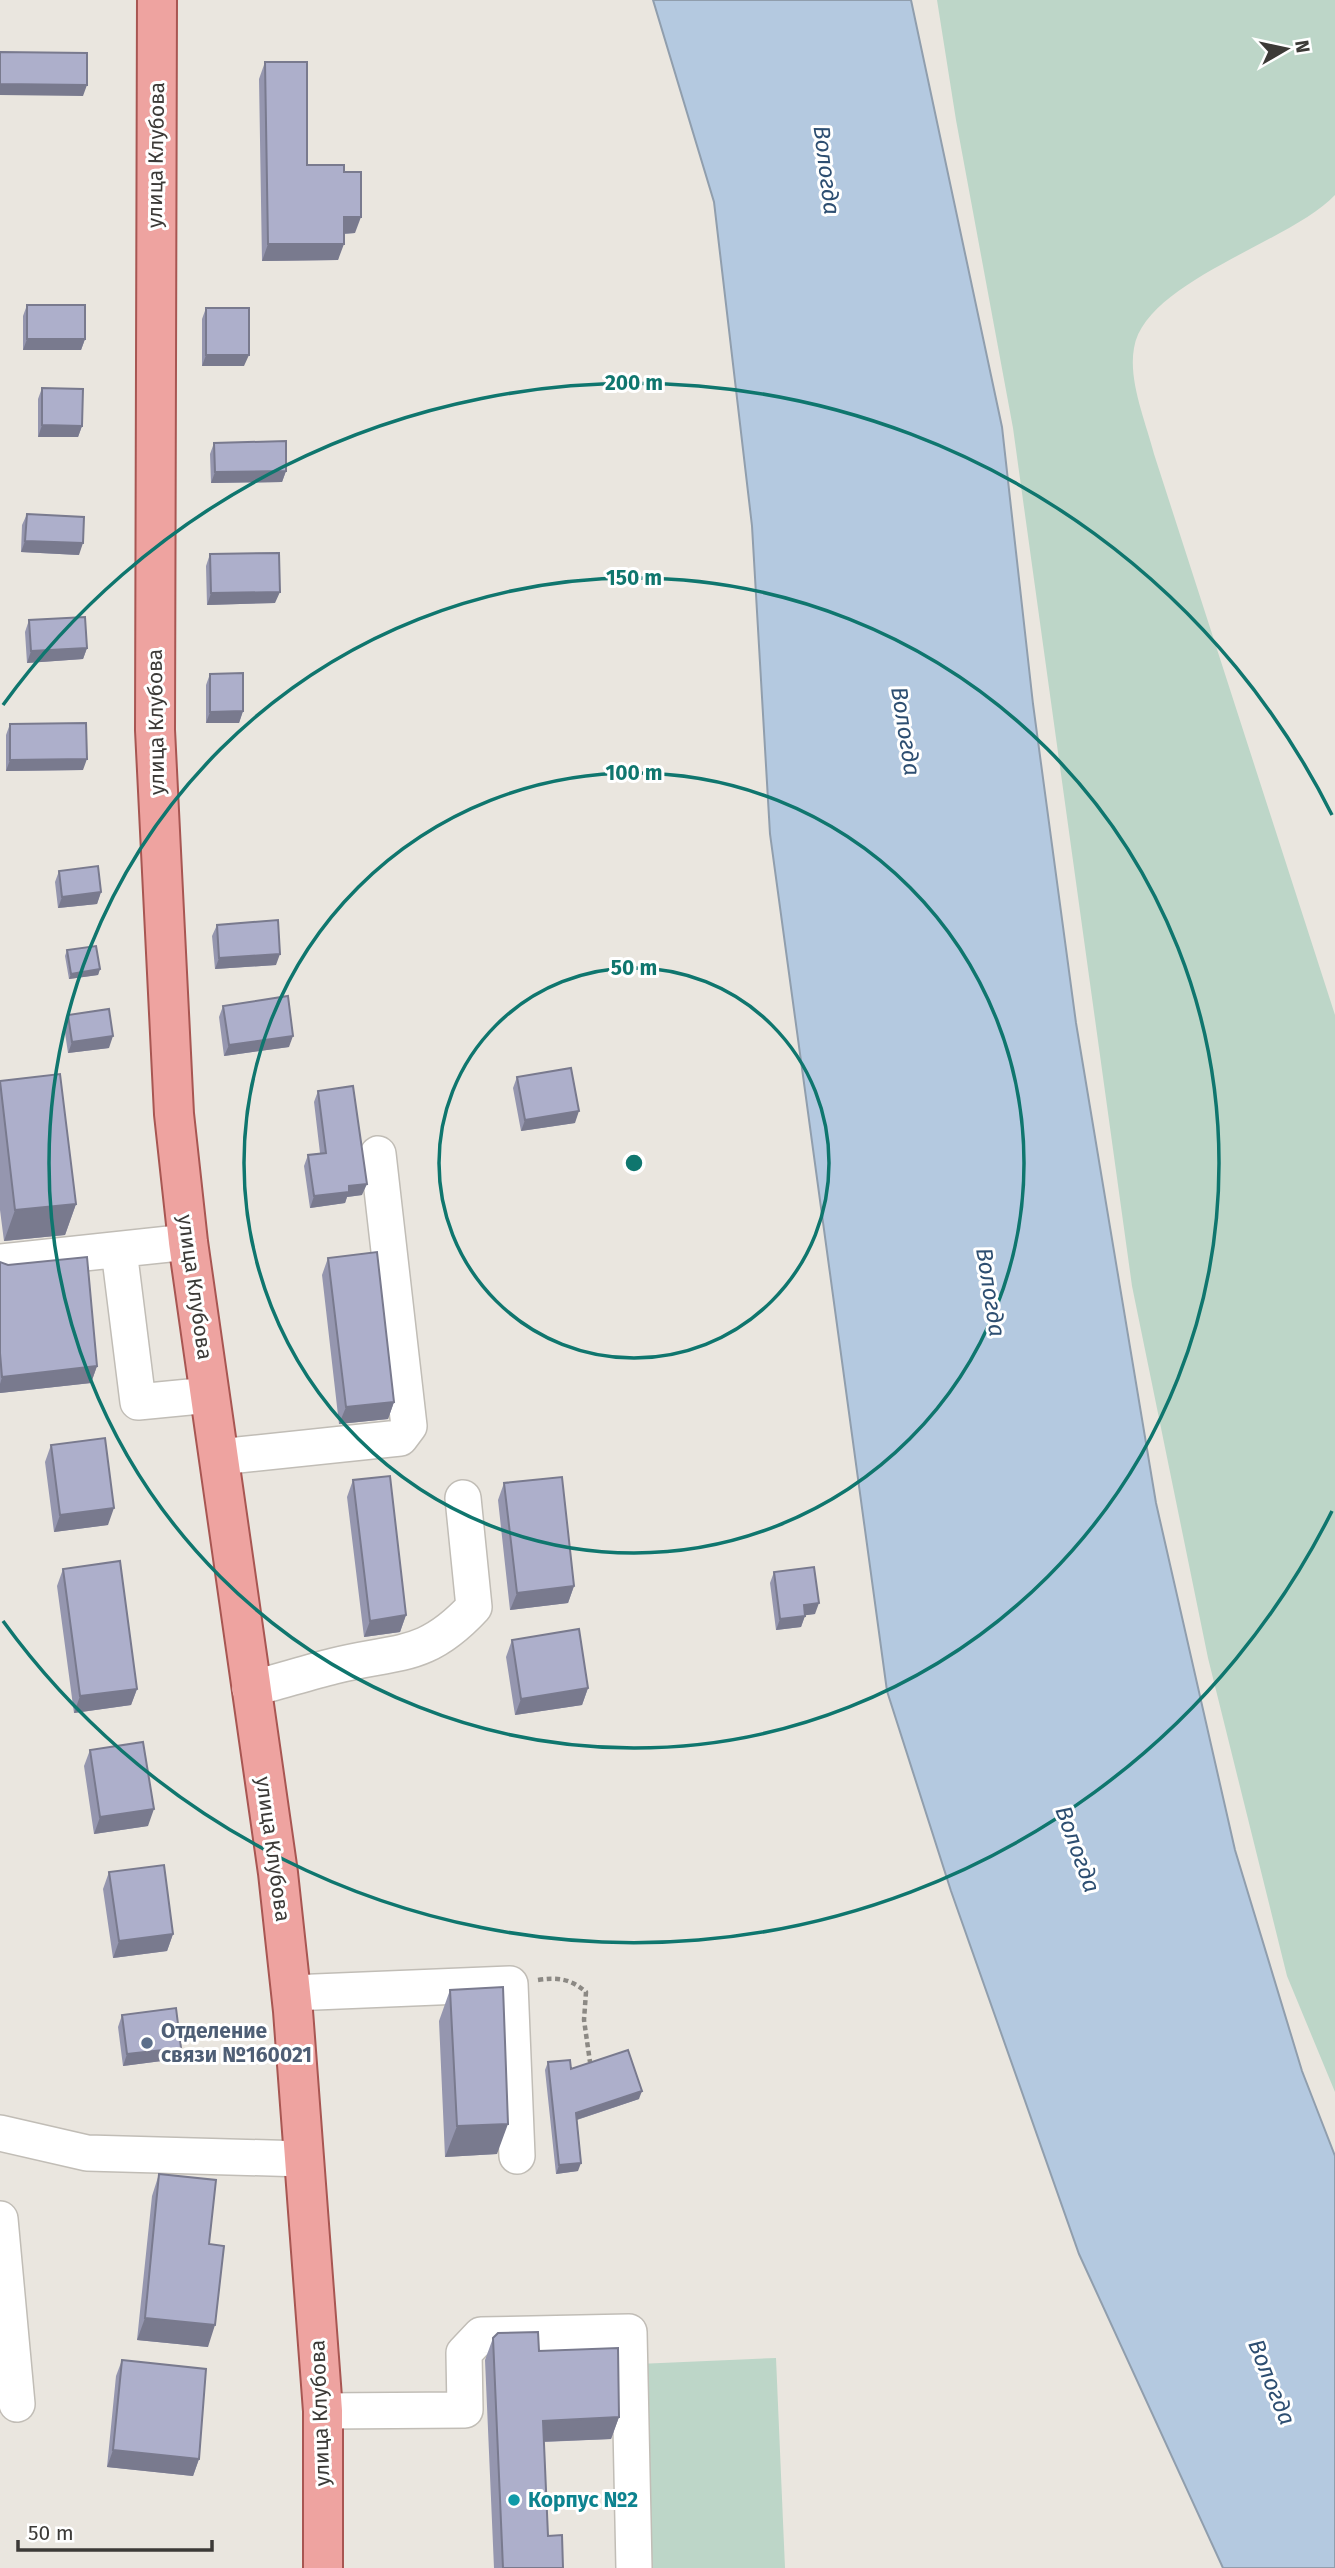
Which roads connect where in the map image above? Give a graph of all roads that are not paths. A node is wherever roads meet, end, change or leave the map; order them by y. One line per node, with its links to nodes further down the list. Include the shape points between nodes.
1 (157, 0): 3 (main road, улица Клубова, via 155,730 174,1114)
2 (378, 1154): 7 (lane, via 409,1426 400,1438)
3 (188, 1242): 4 (lane); 6 (main road, улица Клубова)
4 (119, 1250): 5 (lane); 6 (lane, via 138,1402)
5 (0, 1262)
6 (210, 1395): 7 (main road, улица Клубова)
7 (219, 1457): 9 (main road, улица Клубова)
8 (463, 1498): 9 (lane, via 474,1607 452,1632 403,1653)
9 (250, 1689): 10 (main road, улица Клубова, via 278,1873)
10 (290, 1993): 12 (lane, via 510,1984); 13 (main road, улица Клубова)
11 (3, 2140): 13 (lane, via 87,2153)
12 (517, 2156)
13 (304, 2159): 16 (main road, улица Клубова)
14 (0, 2219): 15 (lane)
15 (17, 2404)
16 (323, 2411): 17 (main road, улица Клубова); 18 (lane, via 465,2410 464,2353 481,2335 629,2332)
17 (323, 2568)
18 (634, 2568)

